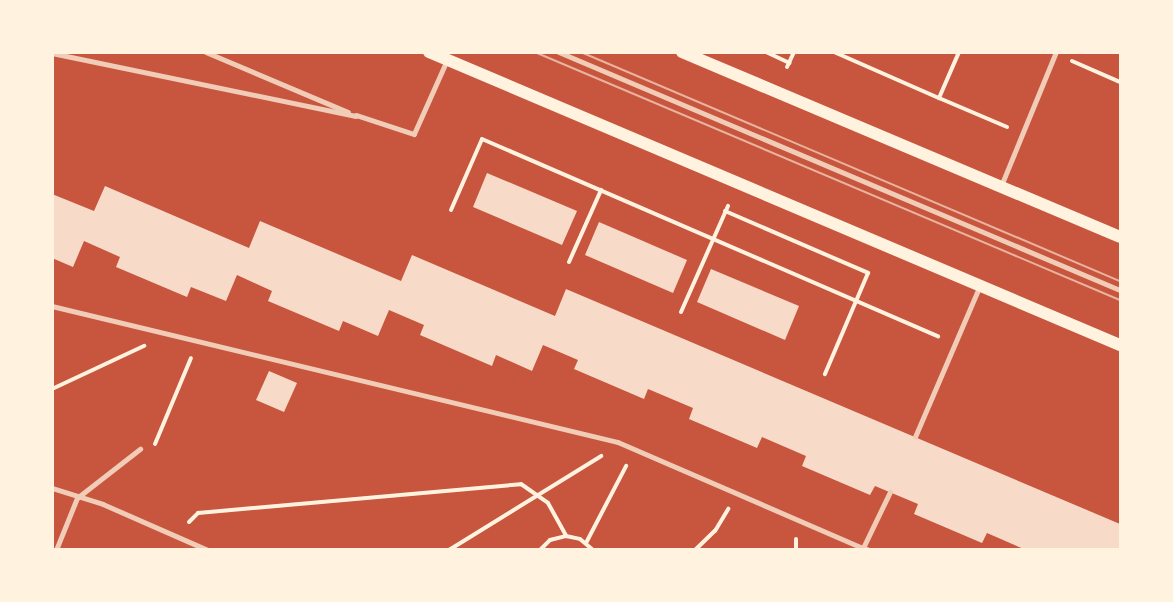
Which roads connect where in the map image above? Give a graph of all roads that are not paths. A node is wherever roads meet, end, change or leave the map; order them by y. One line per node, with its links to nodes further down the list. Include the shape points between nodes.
1 (206, 52): 8 (lane)
2 (429, 52): 7 (main road)
3 (559, 52): 12 (lane)
4 (682, 52): 9 (main road)
5 (52, 53): 8 (lane)
6 (1055, 53): 9 (lane)
7 (447, 60): 8 (lane, via 414,134); 11 (main road)
8 (356, 116)
9 (1001, 186): 10 (main road)
10 (1120, 237)
11 (980, 285): 14 (main road); 15 (lane)
12 (1120, 290)
13 (52, 306): 22 (lane, via 618,442)
14 (1120, 345)
15 (915, 437)
16 (140, 449): 19 (lane)
17 (52, 488): 19 (lane)
18 (890, 492): 22 (lane)
19 (77, 498): 20 (lane); 21 (lane, via 103,504)
20 (56, 549)
21 (208, 549)
22 (865, 549)

